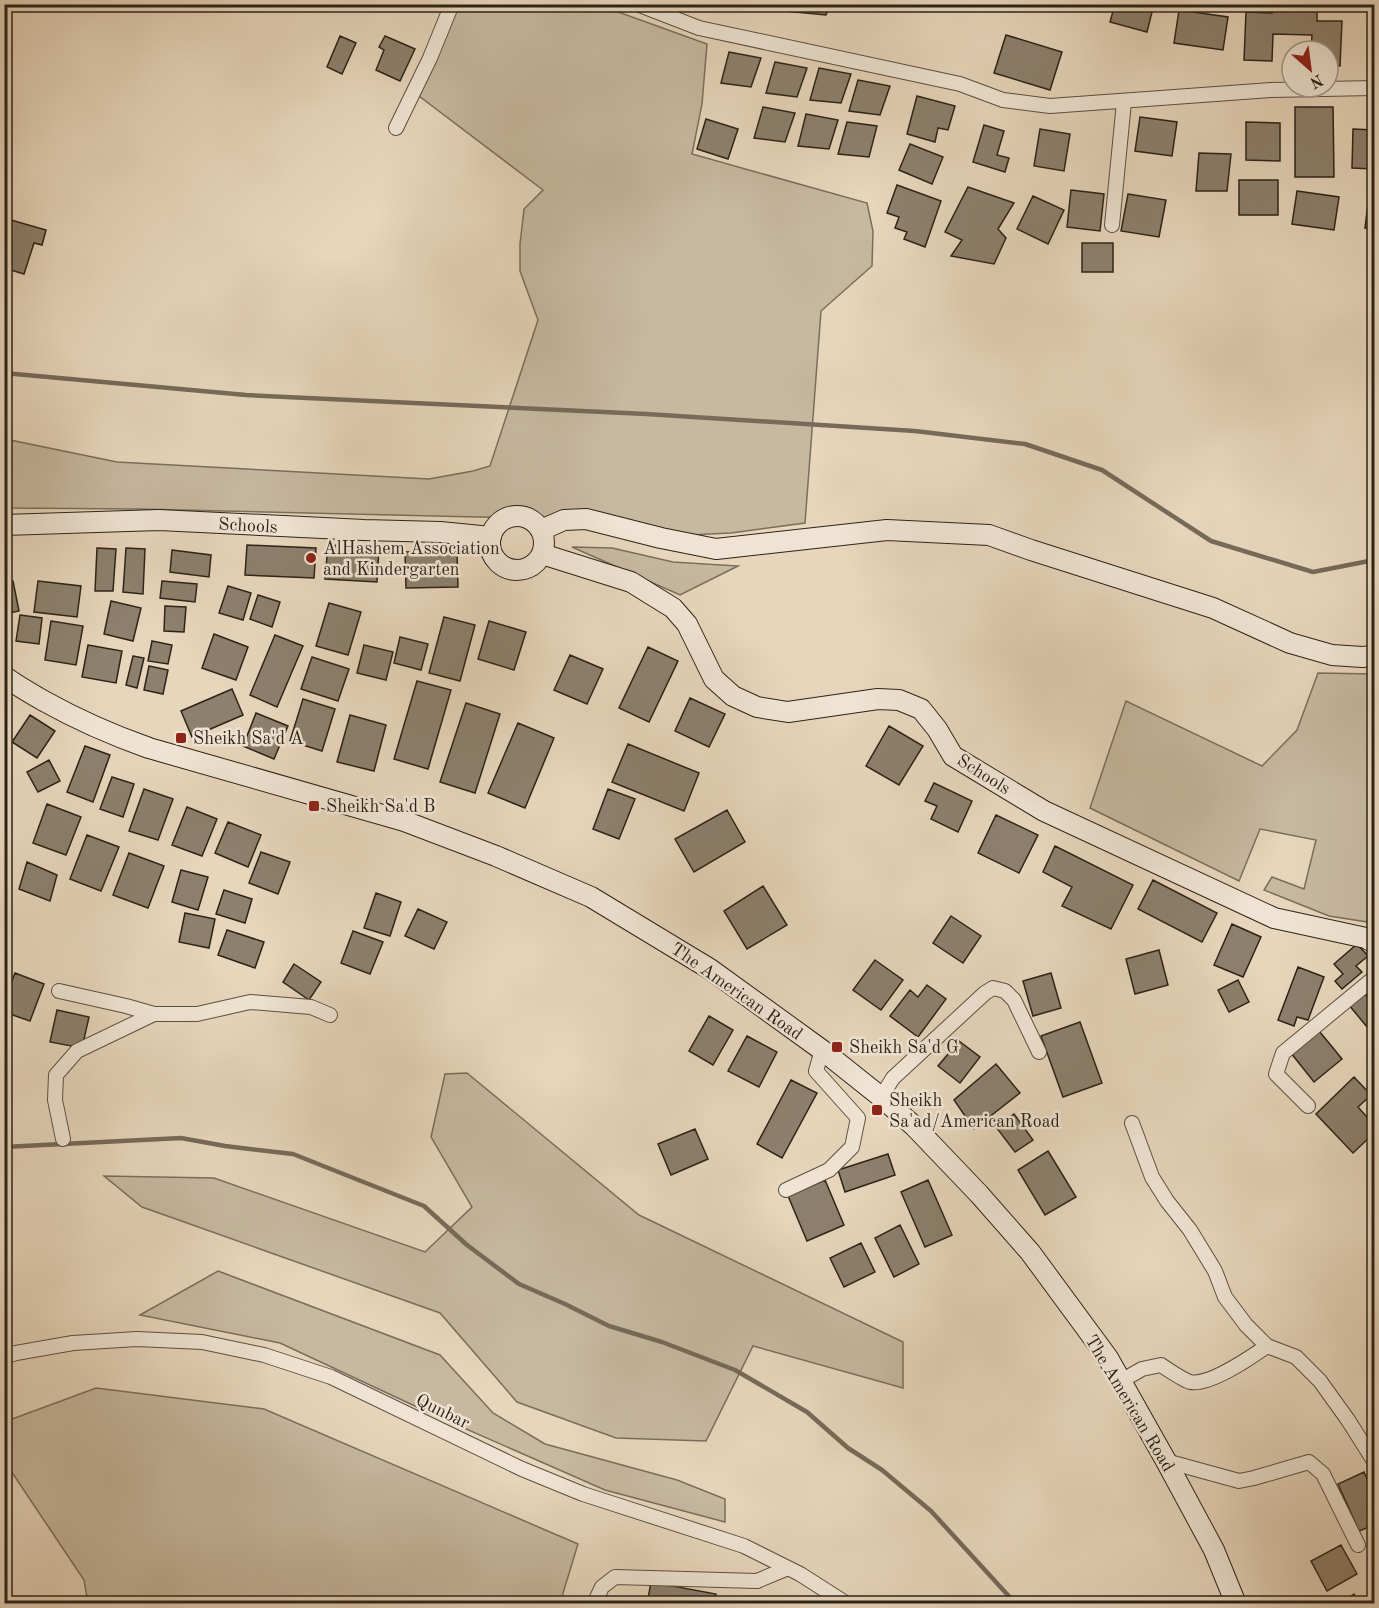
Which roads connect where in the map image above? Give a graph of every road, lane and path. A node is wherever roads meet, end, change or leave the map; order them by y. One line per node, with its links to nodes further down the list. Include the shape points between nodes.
1 (452, 4): 5 (street)
2 (637, 4): 4 (street, via 699,28 960,84 1003,100 1050,106)
3 (1374, 88): 4 (street, via 1271,90)
4 (1124, 102): 6 (street)
5 (396, 128)
6 (1112, 225)
7 (4, 525): 9 (street, Schools, via 159,520)
8 (541, 530): 9 (street, via 527,518 513,517 501,522); 10 (street); 11 (street, via 564,520 586,519 716,549 887,530 989,535 1213,608 1290,643 1332,655)
9 (491, 537): 10 (street, via 493,555 512,569 529,567)
10 (542, 554): 13 (street, Schools, via 631,582 673,608 687,624 714,679 734,696 757,707 788,712 878,699 899,700 921,709 953,756 1044,811 1275,918)
11 (1374, 657)
12 (4, 676): 18 (street, The American Road, via 112,735 404,821 591,897 710,969)
13 (1374, 943)
14 (1374, 978): 21 (street, via 1283,1053 1276,1074)
15 (58, 991): 16 (street)
16 (154, 1014): 17 (street, via 197,1014 250,1002 311,1007); 23 (street, via 77,1051 56,1075 54,1100)
17 (330, 1016)
18 (822, 1050): 20 (street, The American Road); 24 (street, via 816,1071 858,1118 852,1147 830,1170)
19 (1039, 1052): 20 (street, via 1014,1000 1005,991 993,988 893,1078)
20 (881, 1097): 27 (street, The American Road, via 914,1126 1030,1252)
21 (1308, 1106)
22 (1132, 1123): 25 (street, via 1152,1178 1215,1270 1226,1298)
23 (63, 1139)
24 (786, 1190)
25 (1267, 1346): 27 (street, via 1229,1371 1204,1380 1190,1382 1161,1365 1142,1369); 28 (street, via 1296,1357 1320,1381)
26 (4, 1357): 31 (street, Qunbar, via 73,1343 137,1339 202,1342 264,1355 331,1377 573,1490 744,1546)
27 (1121, 1381): 29 (street, The American Road)
28 (1374, 1458)
29 (1166, 1461): 30 (street, via 1239,1481 1309,1462 1323,1474); 34 (street, The American Road, via 1214,1550)
30 (1358, 1545)
31 (788, 1568): 32 (street, via 757,1581 615,1577 602,1587); 33 (street, Qunbar)
32 (595, 1602)
33 (847, 1604)
34 (1236, 1604)

